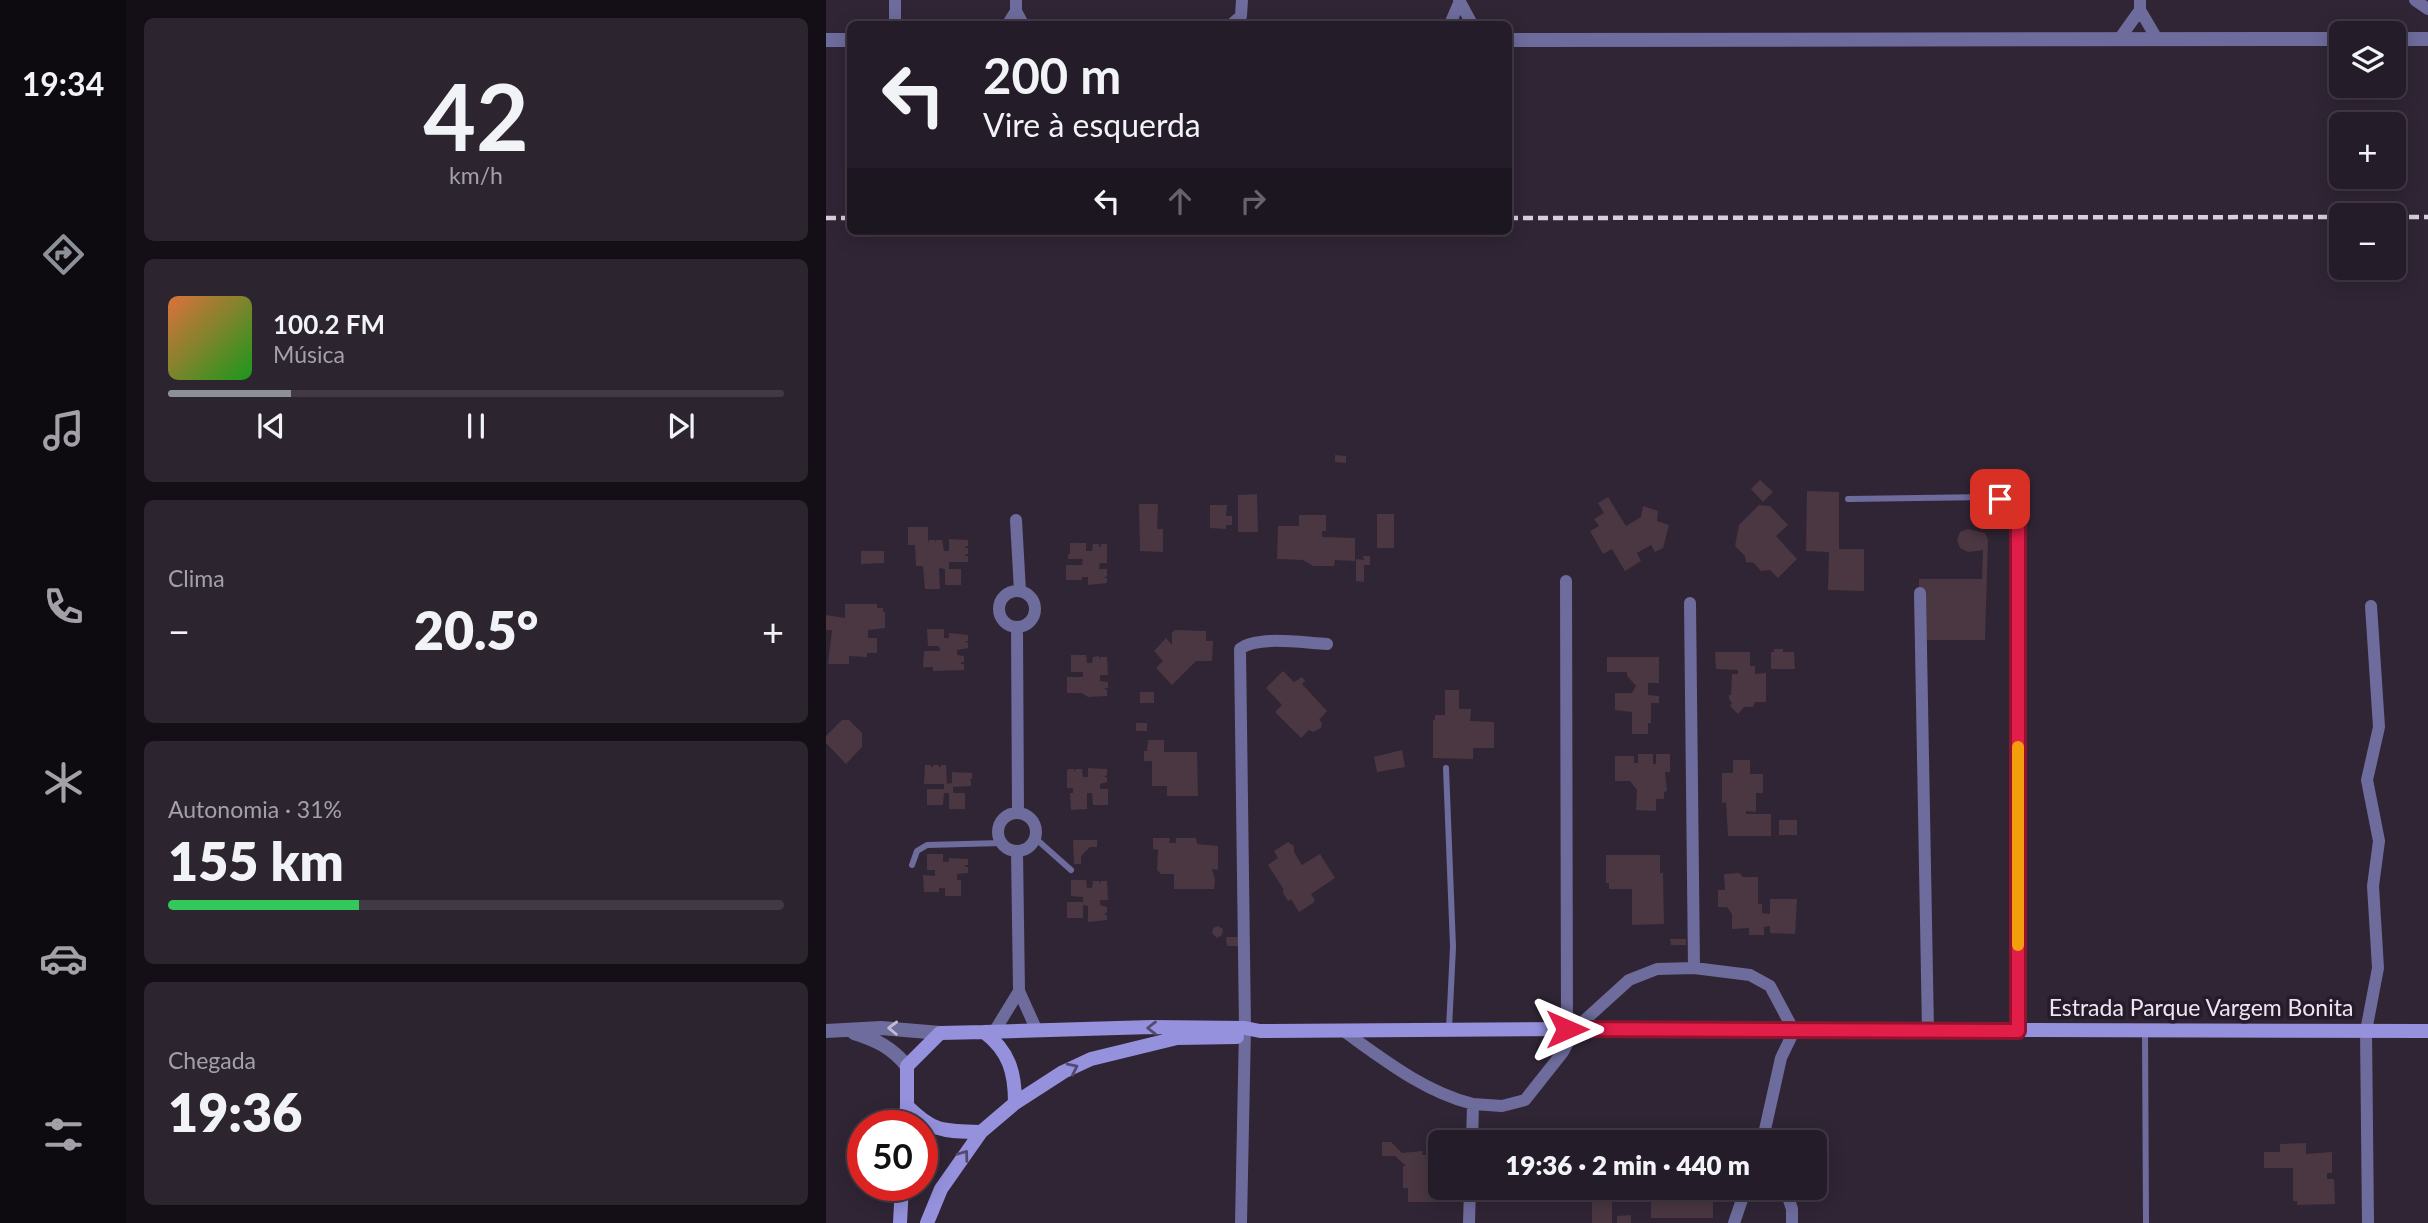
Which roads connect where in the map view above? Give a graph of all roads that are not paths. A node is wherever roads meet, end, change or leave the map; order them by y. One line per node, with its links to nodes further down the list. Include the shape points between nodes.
1 (895, 0): 7 (street)
2 (1242, 0): 8 (street)
3 (2415, 0): 6 (street)
4 (1459, 2): 9 (street); 10 (street)
5 (2140, 5): 11 (street); 12 (street)
6 (2428, 9)
7 (895, 21)
8 (1241, 21)
9 (1451, 21)
10 (1470, 21)
11 (2120, 38): 12 (street); 18 (street)
12 (2157, 39): 13 (street)
13 (2329, 39)
14 (2406, 39): 15 (street)
15 (2428, 39)
16 (826, 40): 17 (street)
17 (847, 40)
18 (1512, 40)
19 (1848, 499): 46 (lane, via 1989,497 2007,503 2017,516)
20 (1016, 520): 22 (street)
21 (1566, 581): 37 (street)
22 (1020, 591): 26 (street, via 1035,607 1032,619); 26 (street, via 1002,598 999,611 1005,623)
23 (1920, 593): 45 (street)
24 (1690, 603): 35 (street)
25 (2371, 606): 47 (street, via 2379,727 2367,780 2379,841 2373,886 2378,968)
26 (1017, 627): 29 (street)
27 (1327, 644): 51 (street, via 1259,642 1240,649)
28 (1446, 768): 38 (lane, via 1454,947)
29 (1018, 813): 30 (street, via 1033,821); 31 (street, via 1000,826)
30 (1035, 838): 32 (street, via 1028,848); 34 (lane)
31 (1002, 843): 32 (street); 33 (lane, via 928,845 917,851)
32 (1017, 851): 36 (street)
33 (912, 865)
34 (1071, 870)
35 (1693, 968): 37 (street, via 1657,968 1629,980); 44 (street, via 1750,975 1770,986)
36 (1019, 991): 42 (street); 50 (street)
37 (1571, 1029): 38 (main road, Estrada Parque Vargem Bonita); 44 (main road, Estrada Parque Vargem Bonita); 54 (street, via 1563,1052 1525,1100 1502,1106)
38 (1449, 1030): 43 (main road, Estrada Parque Vargem Bonita)
39 (2145, 1030): 46 (main road, Estrada Parque Vargem Bonita); 47 (main road, Estrada Parque Vargem Bonita); 70 (lane)
40 (826, 1031): 41 (street)
41 (846, 1031): 49 (street, one-way to 41); 52 (street, via 884,1044)
42 (1037, 1031): 50 (main road, Estrada Parque Vargem Bonita); 51 (main road, Estrada Parque Vargem Bonita, one-way to 42, via 1152,1027)
43 (1345, 1031): 51 (main road, Estrada Parque Vargem Bonita); 54 (street, via 1449,1098)
44 (1794, 1031): 45 (main road, Estrada Parque Vargem Bonita); 58 (street, via 1781,1058)
45 (1928, 1031): 46 (main road, Estrada Parque Vargem Bonita)
46 (2018, 1031)
47 (2366, 1031): 48 (main road, Estrada Parque Vargem Bonita); 71 (street)
48 (2428, 1031)
49 (940, 1032): 50 (main road); 52 (main road)
50 (989, 1032): 53 (main road, via 1012,1068)
51 (1245, 1033): 53 (main road, Estrada Parque Vargem Bonita, one-way to 51, via 1091,1059 1177,1038); 66 (street)
52 (907, 1066): 55 (main road)
53 (1014, 1103): 59 (main road)
54 (1473, 1104): 57 (street)
55 (907, 1106): 56 (main road); 59 (main road, via 930,1126)
56 (907, 1110)
57 (1472, 1130)
58 (1766, 1130)
59 (981, 1132): 65 (main road, one-way to 59, via 941,1189)
60 (1470, 1200): 67 (street)
61 (1742, 1200): 68 (street)
62 (1789, 1200): 69 (street)
63 (901, 1201): 64 (main road)
64 (900, 1223)
65 (927, 1223)
66 (1241, 1223)
67 (1469, 1223)
68 (1734, 1223)
69 (1792, 1223)
70 (2146, 1223)
71 (2368, 1223)

